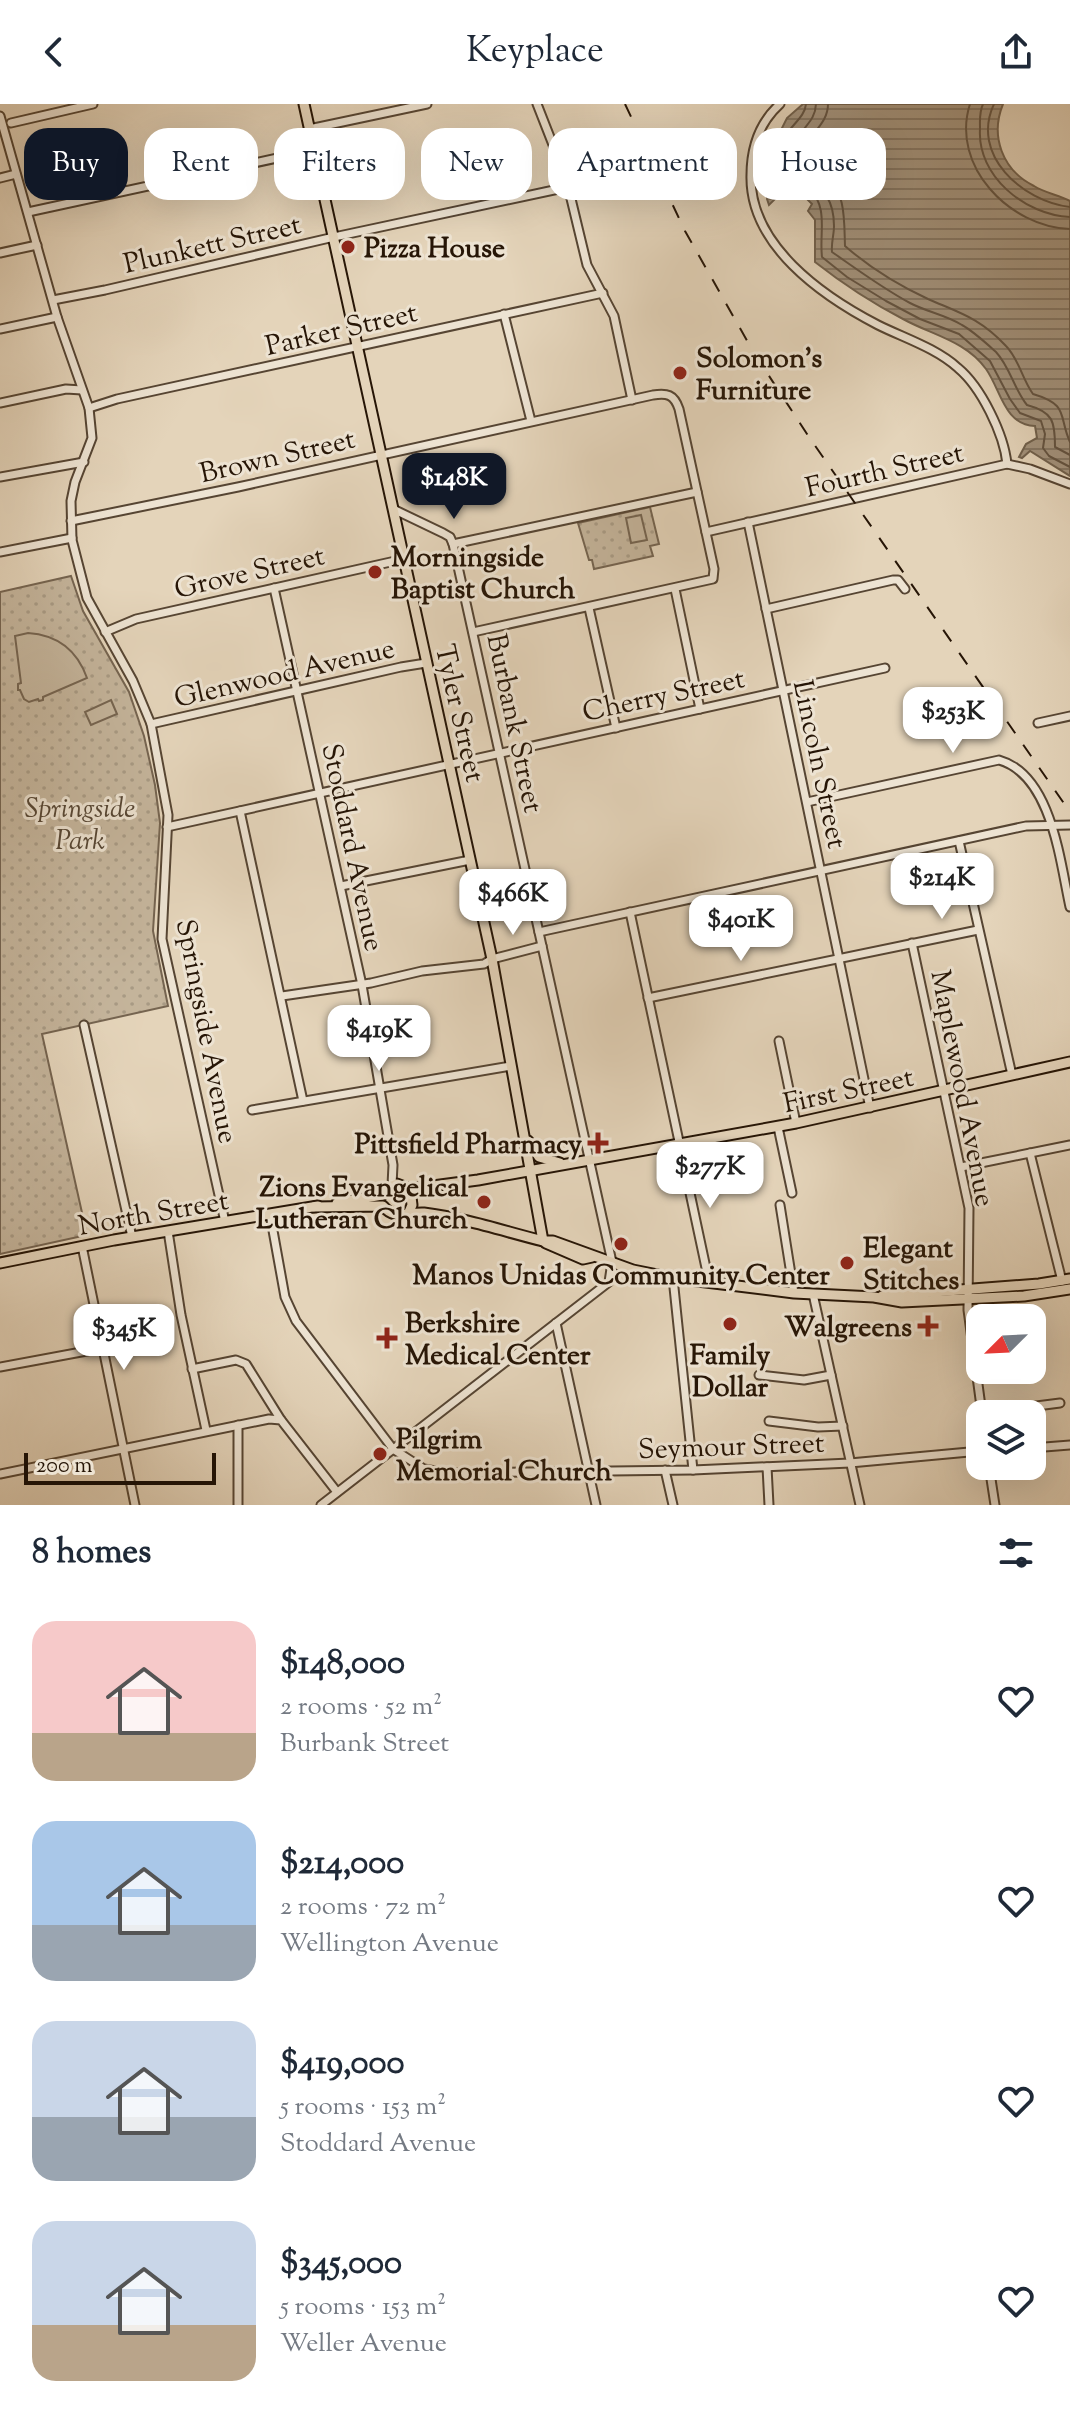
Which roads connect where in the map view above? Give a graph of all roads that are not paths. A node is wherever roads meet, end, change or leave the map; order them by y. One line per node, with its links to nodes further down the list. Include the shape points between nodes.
1 (93, 104): 7 (street)
2 (304, 104): 8 (main road, Tyler Street)
3 (427, 104): 9 (street)
4 (537, 104): 10 (street)
5 (780, 104): 34 (street, via 760,130 751,165 753,203 765,231 835,298 961,370 985,402)
6 (0, 116): 12 (street, Springside Avenue)
7 (11, 123)
8 (309, 128)
9 (314, 128)
10 (548, 133)
11 (274, 159): 17 (street)
12 (16, 174): 13 (street); 17 (street, Springside Avenue)
13 (0, 178)
14 (548, 191): 18 (street, Plunkett Street)
15 (325, 200): 18 (main road, Tyler Street)
16 (571, 200): 21 (street, via 587,265)
17 (28, 212): 19 (street, Springside Avenue)
18 (334, 237): 22 (street, Plunkett Street); 26 (main road, Tyler Street)
19 (37, 245): 20 (street); 22 (street, Springside Avenue)
20 (0, 253)
21 (603, 293): 23 (street, Parker Street); 28 (street, via 616,324)
22 (53, 300): 24 (street, Springside Avenue)
23 (504, 314): 26 (street, Parker Street); 31 (street)
24 (57, 317): 25 (street); 27 (street, Springside Avenue)
25 (0, 329)
26 (357, 346): 30 (street, Parker Street); 32 (main road, Tyler Street)
27 (82, 390): 29 (street); 30 (street, Springside Avenue)
28 (632, 400): 31 (street, Brown Street); 37 (street, Brown Street, via 662,394 675,399)
29 (0, 403)
30 (89, 408): 33 (street, Springside Avenue, via 92,438)
31 (531, 421): 32 (street, Brown Street)
32 (381, 455): 38 (main road, Tyler Street); 39 (street, Brown Street)
33 (84, 462): 35 (street); 39 (street, Springside Avenue, via 75,482)
34 (1007, 464): 36 (street, Fourth Street); 40 (street, Fourth Street)
35 (0, 477)
36 (1070, 484)
37 (697, 492): 41 (street); 43 (street)
38 (393, 509): 43 (street, via 450,537); 45 (main road, Tyler Street)
39 (71, 521): 42 (street, Springside Avenue)
40 (748, 522): 41 (street, Fourth Street); 50 (street, Lincoln Street)
41 (706, 532): 47 (street, via 713,579)
42 (72, 538): 44 (street); 51 (street, Springside Avenue, via 87,598)
43 (453, 544): 52 (street, Burbank Street)
44 (0, 552)
45 (404, 559): 46 (street, Grove Street); 53 (main road, Tyler Street)
46 (274, 588): 51 (street, Grove Street, via 136,619); 56 (street, Stoddard Avenue)
47 (675, 589): 49 (street); 57 (street)
48 (905, 589): 50 (street, via 893,580)
49 (589, 608): 52 (street); 61 (street)
50 (766, 609): 55 (street, Lincoln Street)
51 (105, 632): 60 (street, Springside Avenue)
52 (473, 632): 62 (street, Burbank Street)
53 (426, 663): 56 (street, Glenwood Avenue); 63 (main road, Tyler Street)
54 (885, 668): 55 (street, Cherry Street)
55 (783, 691): 57 (street, Cherry Street); 65 (street, Lincoln Street)
56 (297, 692): 60 (street, Glenwood Avenue); 64 (street, Stoddard Avenue)
57 (700, 709): 61 (street, Cherry Street)
58 (1070, 716): 59 (street)
59 (1038, 723)
60 (151, 724): 69 (street, Springside Avenue)
61 (616, 728): 62 (street, Cherry Street)
62 (499, 753): 63 (street, Cherry Street); 77 (street, Burbank Street)
63 (450, 765): 64 (street, Cherry Street); 71 (main road, Tyler Street)
64 (320, 794): 66 (street, Cherry Street); 73 (street, Stoddard Avenue)
65 (807, 802): 67 (street, via 999,760 1030,781); 72 (street, Lincoln Street)
66 (240, 811): 69 (street, Cherry Street); 83 (street)
67 (1051, 824): 68 (street); 70 (street); 74 (street)
68 (1070, 825)
69 (167, 827): 113 (street, Springside Avenue, via 162,939)
70 (959, 841): 72 (street); 76 (street)
71 (470, 860): 73 (street); 80 (main road, Tyler Street)
72 (821, 871): 75 (street); 81 (street, Lincoln Street)
73 (341, 886): 82 (street, Stoddard Avenue)
74 (1070, 907)
75 (630, 912): 77 (street); 84 (street)
76 (978, 930): 78 (street); 89 (street)
77 (539, 932): 79 (street, Burbank Street)
78 (912, 943): 81 (street); 91 (street, Maplewood Avenue)
79 (542, 946): 80 (street); 101 (street, Burbank Street)
80 (492, 959): 82 (street); 88 (main road, Tyler Street)
81 (839, 959): 84 (street); 93 (street, Lincoln Street)
82 (362, 985): 83 (street); 90 (street, Stoddard Avenue)
83 (282, 996): 92 (street)
84 (648, 998): 98 (street)
85 (84, 1025): 115 (street)
86 (779, 1041): 95 (street)
87 (1070, 1062): 89 (main road, First Street)
88 (511, 1066): 90 (street); 97 (main road, Tyler Street)
89 (1012, 1075): 91 (main road, First Street)
90 (379, 1089): 92 (street); 105 (street, Stoddard Avenue, via 393,1165)
91 (943, 1092): 93 (main road, First Street); 103 (street, Maplewood Avenue)
92 (303, 1101): 94 (street)
93 (870, 1108): 95 (main road, First Street)
94 (252, 1110)
95 (796, 1123): 96 (main road, First Street)
96 (778, 1127): 98 (main road, First Street); 106 (street)
97 (523, 1131): 102 (main road, via 539,1157); 104 (main road, Tyler Street)
98 (680, 1145): 101 (main road, First Street); 122 (street)
99 (1070, 1145): 100 (street)
100 (1030, 1153): 103 (street); 121 (street)
101 (590, 1160): 102 (main road, First Street); 118 (street, Burbank Street)
102 (563, 1164): 104 (main road, First Street)
103 (961, 1167): 126 (street, Maplewood Avenue, via 969,1208)
104 (531, 1170): 105 (main road, First Street); 116 (main road, Tyler Street)
105 (404, 1188): 107 (main road); 111 (main road)
106 (792, 1193)
107 (382, 1195): 109 (main road); 110 (main road, North Street)
108 (780, 1205): 124 (street)
109 (383, 1206): 110 (main road, North Street); 111 (main road, North Street, via 393,1215)
110 (314, 1207): 112 (main road, North Street)
111 (409, 1212): 116 (main road, North Street)
112 (270, 1214): 113 (main road, North Street); 144 (street, via 292,1314)
113 (225, 1222): 114 (main road, North Street)
114 (168, 1231): 115 (main road, North Street); 130 (street)
115 (132, 1237): 117 (main road, North Street)
116 (543, 1241): 118 (main road, North Street, via 583,1259)
117 (82, 1246): 119 (main road, North Street); 128 (street)
118 (612, 1262): 120 (main road, North Street); 127 (street, via 609,1282)
119 (0, 1263)
120 (673, 1278): 122 (main road, North Street); 149 (street)
121 (1066, 1280): 126 (main road, North Street)
122 (709, 1282): 124 (main road, North Street)
123 (1070, 1289): 126 (main road, North Street, via 1024,1296)
124 (794, 1293): 125 (main road, North Street)
125 (813, 1294): 126 (main road, North Street, via 902,1302); 132 (street)
126 (967, 1295): 133 (street, Maplewood Avenue)
127 (556, 1323): 144 (street); 150 (street)
128 (103, 1348): 129 (street); 143 (street)
129 (0, 1367)
130 (192, 1369): 136 (street, via 236,1360 246,1364); 140 (street)
131 (759, 1375): 132 (street, via 804,1380)
132 (831, 1375): 139 (street)
133 (980, 1400)
134 (1060, 1403): 135 (street)
135 (1046, 1405)
136 (281, 1420): 138 (street); 153 (street)
137 (769, 1421): 139 (street)
138 (238, 1425): 140 (street); 155 (street)
139 (843, 1426): 146 (street)
140 (206, 1430): 143 (street)
141 (1070, 1445): 142 (street)
142 (1046, 1447)
143 (124, 1448): 151 (street); 154 (street)
144 (393, 1449): 150 (street, Seymour Street, via 424,1469 446,1473); 153 (street)
145 (966, 1452): 146 (street, Seymour Street)
146 (850, 1463): 147 (street, Seymour Street); 160 (street)
147 (767, 1467): 149 (street, Seymour Street); 159 (street)
148 (665, 1470): 149 (street, Seymour Street); 150 (street, Seymour Street); 158 (street)
149 (693, 1470)
150 (589, 1472): 157 (street)
151 (0, 1474)
152 (991, 1480): 161 (street)
153 (337, 1492): 156 (street)
154 (135, 1505)
155 (238, 1505)
156 (321, 1505)
157 (596, 1505)
158 (673, 1505)
159 (769, 1505)
160 (860, 1505)
161 (995, 1505)

